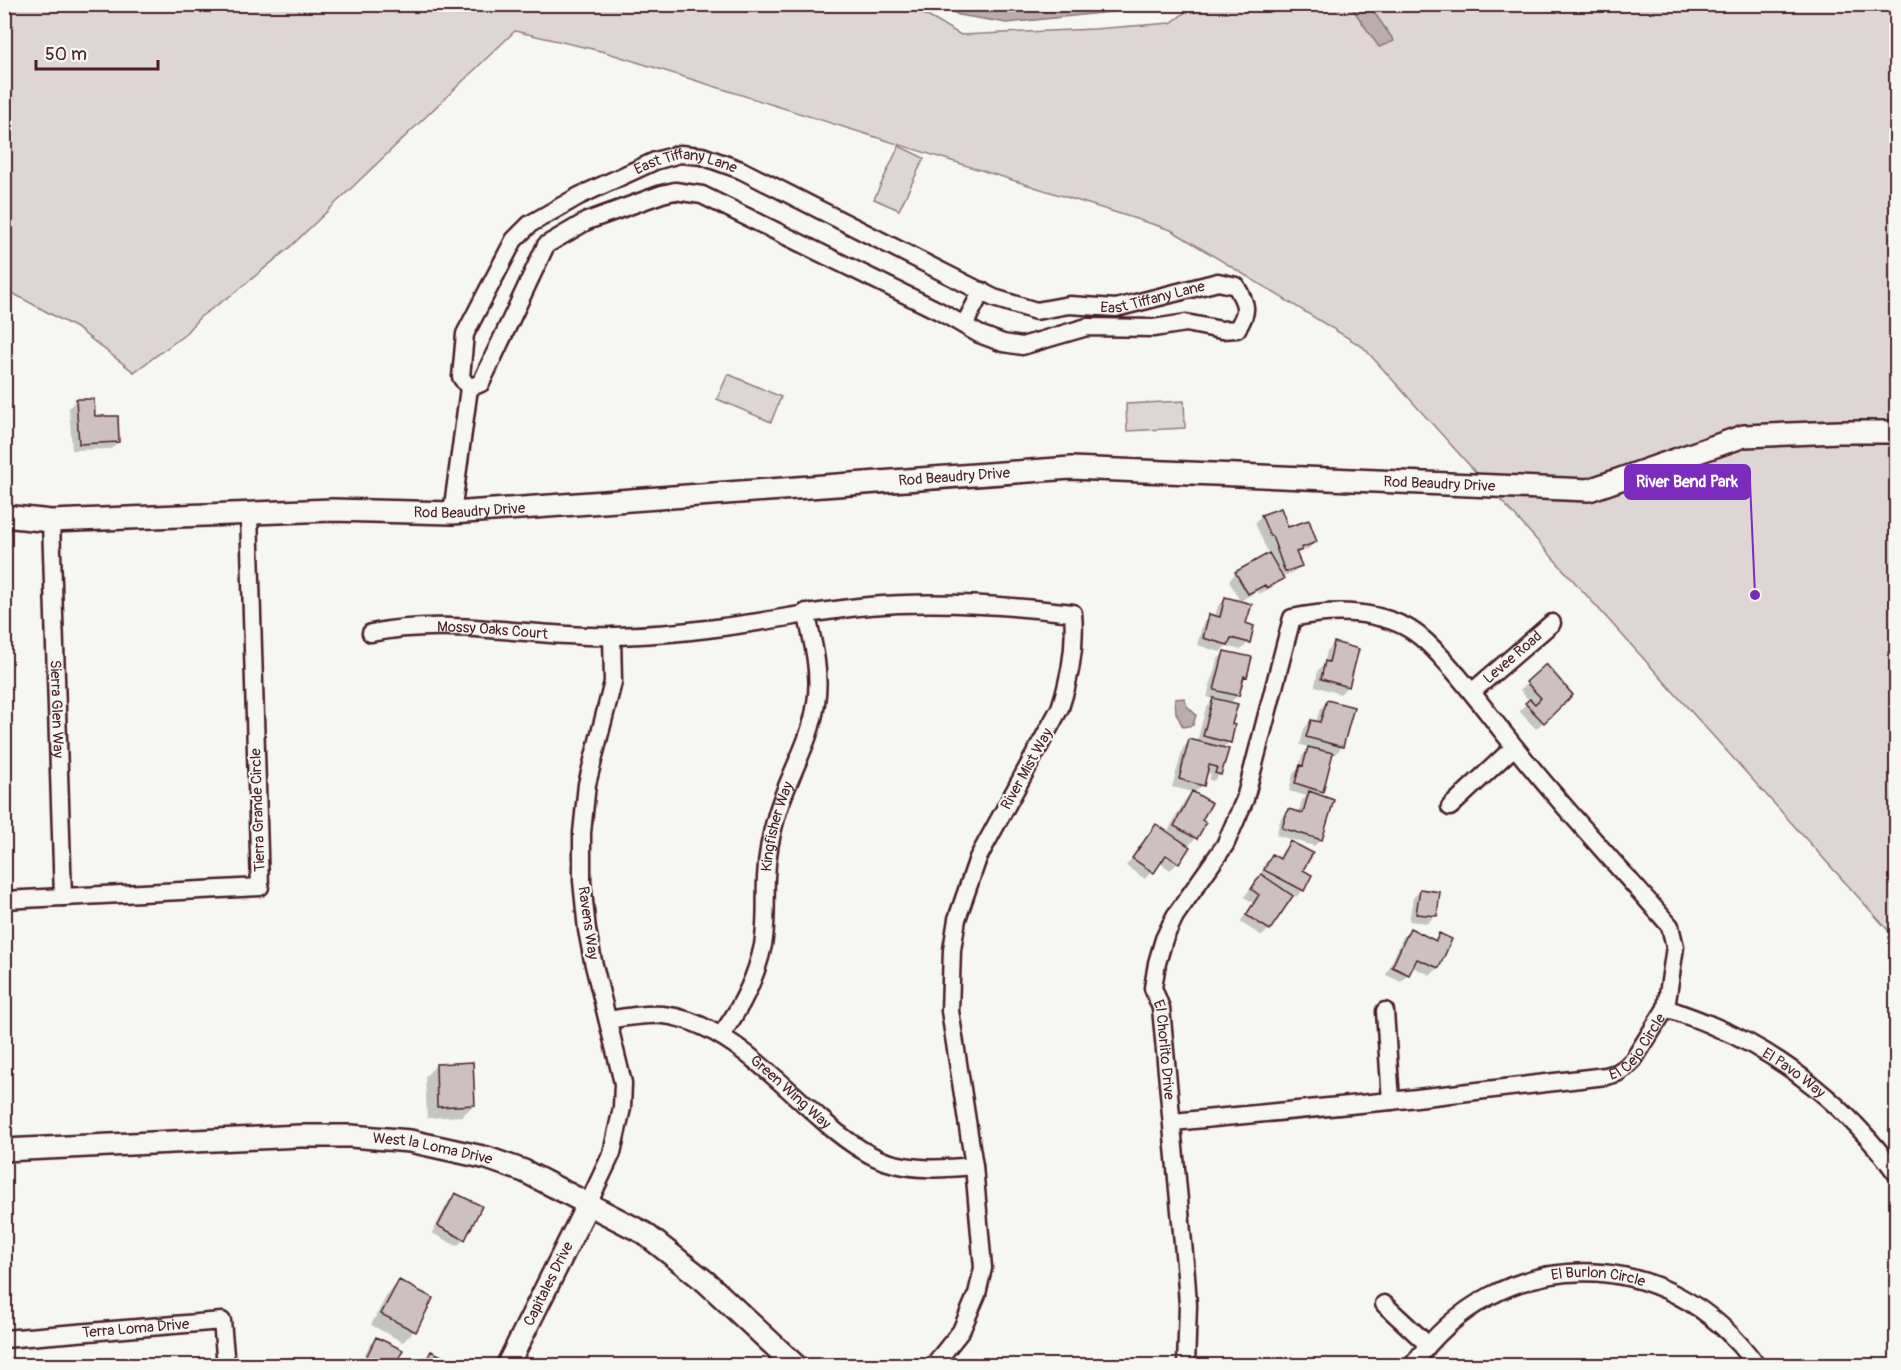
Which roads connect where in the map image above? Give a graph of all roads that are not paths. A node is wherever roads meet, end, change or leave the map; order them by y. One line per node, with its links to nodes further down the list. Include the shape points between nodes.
1 (982, 291): 2 (street); 2 (street, East Tiffany Lane, via 1036,311 1069,305 1116,308 1218,282 1236,286 1246,308 1237,329 1186,323 1154,328 1087,327 1022,346 1003,343); 3 (street, East Tiffany Lane, via 741,170 702,156 680,154 655,161 579,196 530,224 514,240 465,334 461,377)
2 (964, 325): 3 (street, East Tiffany Lane, via 702,195 675,190 586,221 546,245 481,383)
3 (469, 388): 6 (street, East Tiffany Lane)
4 (1896, 432): 6 (street, Rod Beaudry Drive, via 1744,436 1589,490 1071,468)
5 (249, 513): 6 (street, Rod Beaudry Drive); 8 (street, Rod Beaudry Drive); 17 (street, Tierra Grande Circle, via 260,887)
6 (452, 513)
7 (4, 516): 8 (street, Rod Beaudry Drive)
8 (51, 521): 17 (street, Sierra Glen Way)
9 (806, 612): 13 (street, River Mist Way, via 710,629); 22 (street, Kingfisher Way, via 818,680 812,726 776,815 766,876 765,931 756,971 746,996); 26 (street, River Mist Way, via 923,604 1073,613 1073,661 1060,708 978,858 957,919 950,1011)
10 (1292, 618): 14 (street, El Cejo Circle, via 1358,613 1403,625 1431,646); 24 (street, El Chorlito Drive, via 1245,800 1212,866 1175,916 1157,963 1153,988 1161,1008)
11 (1552, 623): 14 (street, Levee Road)
12 (371, 633): 13 (street, Mossy Oaks Court, via 412,626)
13 (612, 636): 21 (street, Ravens Way, via 613,682 587,784 582,833 587,930)
14 (1473, 691): 15 (street, El Cejo Circle)
15 (1514, 747): 16 (street); 19 (street, El Cejo Circle, via 1670,926 1675,947)
16 (1450, 807)
17 (63, 897): 18 (street, Tierra Grande Circle)
18 (4, 900)
19 (1666, 1008): 23 (street, El Cejo Circle, via 1634,1059 1617,1073); 27 (street, El Pavo Way, via 1747,1042 1787,1067 1850,1118)
20 (1385, 1011): 23 (street)
21 (608, 1020): 22 (street, Green Wing Way, via 662,1015 698,1024); 28 (street, Ravens Way, via 623,1083 622,1108 612,1153)
22 (721, 1035): 26 (street, Green Wing Way, via 860,1149 909,1167)
23 (1391, 1101): 24 (street, El Cejo Circle)
24 (1173, 1122): 36 (street, El Chorlito Drive, via 1188,1305)
25 (4, 1150): 28 (street, West la Loma Drive, via 311,1135 410,1141 487,1158 524,1171)
26 (974, 1166): 35 (street, River Mist Way, via 982,1249 978,1294 961,1331)
27 (1896, 1173)
28 (588, 1204): 33 (street, Capitales Drive); 34 (street, West la Loma Drive, via 644,1233 676,1256)
29 (1384, 1304): 31 (street)
30 (4, 1340): 32 (street, Terra Loma Drive, via 222,1321)
31 (1427, 1344): 37 (street, El Burlon Circle); 38 (street, El Burlon Circle, via 1488,1296 1540,1277 1595,1272 1643,1280 1688,1299 1723,1327)
32 (226, 1365)
33 (507, 1365)
34 (796, 1365)
35 (933, 1365)
36 (1186, 1365)
37 (1412, 1365)
38 (1757, 1365)

